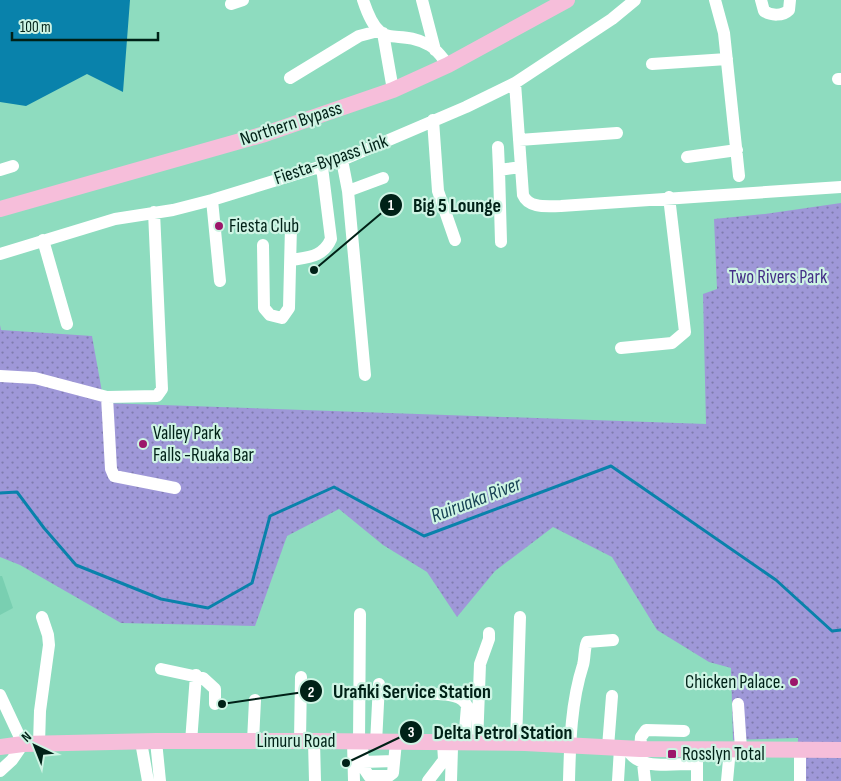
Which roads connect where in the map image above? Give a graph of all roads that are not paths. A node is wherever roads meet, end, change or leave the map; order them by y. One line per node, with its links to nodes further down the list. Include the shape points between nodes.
1 (243, 0): 9 (street)
2 (363, 0): 10 (street, via 368,15)
3 (422, 0): 11 (street)
4 (567, 0): 14 (main road, Northern Bypass)
5 (635, 0): 16 (street, Fiesta-Bypass Link, via 612,19)
6 (715, 0): 12 (street)
7 (761, 0): 8 (street, via 764,11 775,15 790,10)
8 (790, 0)
9 (231, 4)
10 (381, 32): 11 (street, via 428,44); 15 (street, via 359,36); 17 (street)
11 (435, 50): 14 (street)
12 (727, 59): 13 (street); 22 (street)
13 (652, 64)
14 (448, 65): 17 (main road, Northern Bypass)
15 (290, 78)
16 (515, 83): 18 (street, Fiesta-Bypass Link); 20 (street)
17 (393, 90): 36 (main road, Northern Bypass, via 264,134)
18 (433, 120): 24 (street, Fiesta-Bypass Link); 40 (street, via 438,191)
19 (617, 133): 20 (street)
20 (519, 140): 27 (street)
21 (498, 147): 29 (street)
22 (736, 150): 23 (street); 30 (street)
23 (686, 157)
24 (342, 160): 26 (street, Fiesta-Bypass Link); 33 (street)
25 (13, 166): 28 (street)
26 (322, 167): 35 (street, Fiesta-Bypass Link); 44 (street, via 331,239 318,255)
27 (522, 168): 29 (street); 34 (street, via 523,194 526,201 533,204 561,206)
28 (0, 170)
29 (499, 170): 41 (street)
30 (739, 176)
31 (383, 178): 33 (street)
32 (841, 187): 34 (street)
33 (348, 191): 48 (street)
34 (669, 197): 47 (street, via 686,332 672,343)
35 (212, 200): 37 (street, Fiesta-Bypass Link); 45 (street)
36 (0, 209)
37 (154, 212): 39 (street, Fiesta-Bypass Link, via 115,219); 50 (street, via 162,389 157,396)
38 (291, 226): 44 (street)
39 (43, 240): 43 (street, Fiesta-Bypass Link); 46 (street)
40 (455, 240)
41 (501, 242)
42 (263, 245): 44 (street, via 264,308 277,318 285,316 289,308)
43 (0, 254)
44 (292, 260)
45 (220, 281)
46 (67, 324)
47 (621, 348)
48 (366, 375)
49 (0, 376): 50 (street, via 35,378)
50 (107, 397): 51 (street, via 112,473 118,478)
51 (175, 488)
52 (360, 614): 73 (street)
53 (42, 617): 77 (street, via 48,645 40,711)
54 (520, 617): 76 (street)
55 (489, 633): 75 (street)
56 (613, 640): 78 (street, via 587,642 578,678)
57 (162, 669): 58 (street)
58 (196, 675): 65 (street, via 212,685 216,693); 72 (street)
59 (301, 677): 71 (street)
60 (379, 684): 73 (street)
61 (424, 693): 75 (street, via 460,697 465,701 467,706)
62 (0, 695): 67 (street)
63 (612, 696): 82 (street)
64 (255, 700): 70 (street)
65 (215, 704)
66 (738, 704): 80 (street)
67 (5, 716): 77 (street)
68 (684, 731): 82 (street, via 646,730)
69 (149, 741): 72 (main road, Limuru Road); 77 (main road, Limuru Road); 87 (street); 88 (street)
70 (253, 741): 71 (main road, Limuru Road); 72 (main road, Limuru Road)
71 (307, 741): 73 (main road, Limuru Road); 89 (street)
72 (191, 742)
73 (363, 742): 74 (main road, Limuru Road); 74 (street, via 363,762 394,761); 90 (street)
74 (396, 742): 75 (main road, Limuru Road)
75 (459, 743): 76 (main road, Limuru Road); 86 (street); 91 (street)
76 (516, 743): 78 (main road, Limuru Road)
77 (31, 744): 79 (main road, Limuru Road); 85 (street)
78 (570, 746): 82 (main road, Limuru Road); 92 (street)
79 (0, 747)
80 (735, 749): 81 (main road, Limuru Road); 84 (main road, Limuru Road); 96 (street)
81 (800, 750): 83 (main road, Limuru Road); 97 (street)
82 (628, 751): 84 (main road, Limuru Road); 93 (street); 94 (street)
83 (839, 751)
84 (697, 757): 95 (street)
85 (0, 771)
86 (433, 778)
87 (148, 781)
88 (160, 781)
89 (315, 781)
90 (354, 781)
91 (451, 781)
92 (569, 781)
93 (618, 781)
94 (645, 781)
95 (697, 781)
96 (727, 781)
97 (800, 781)

